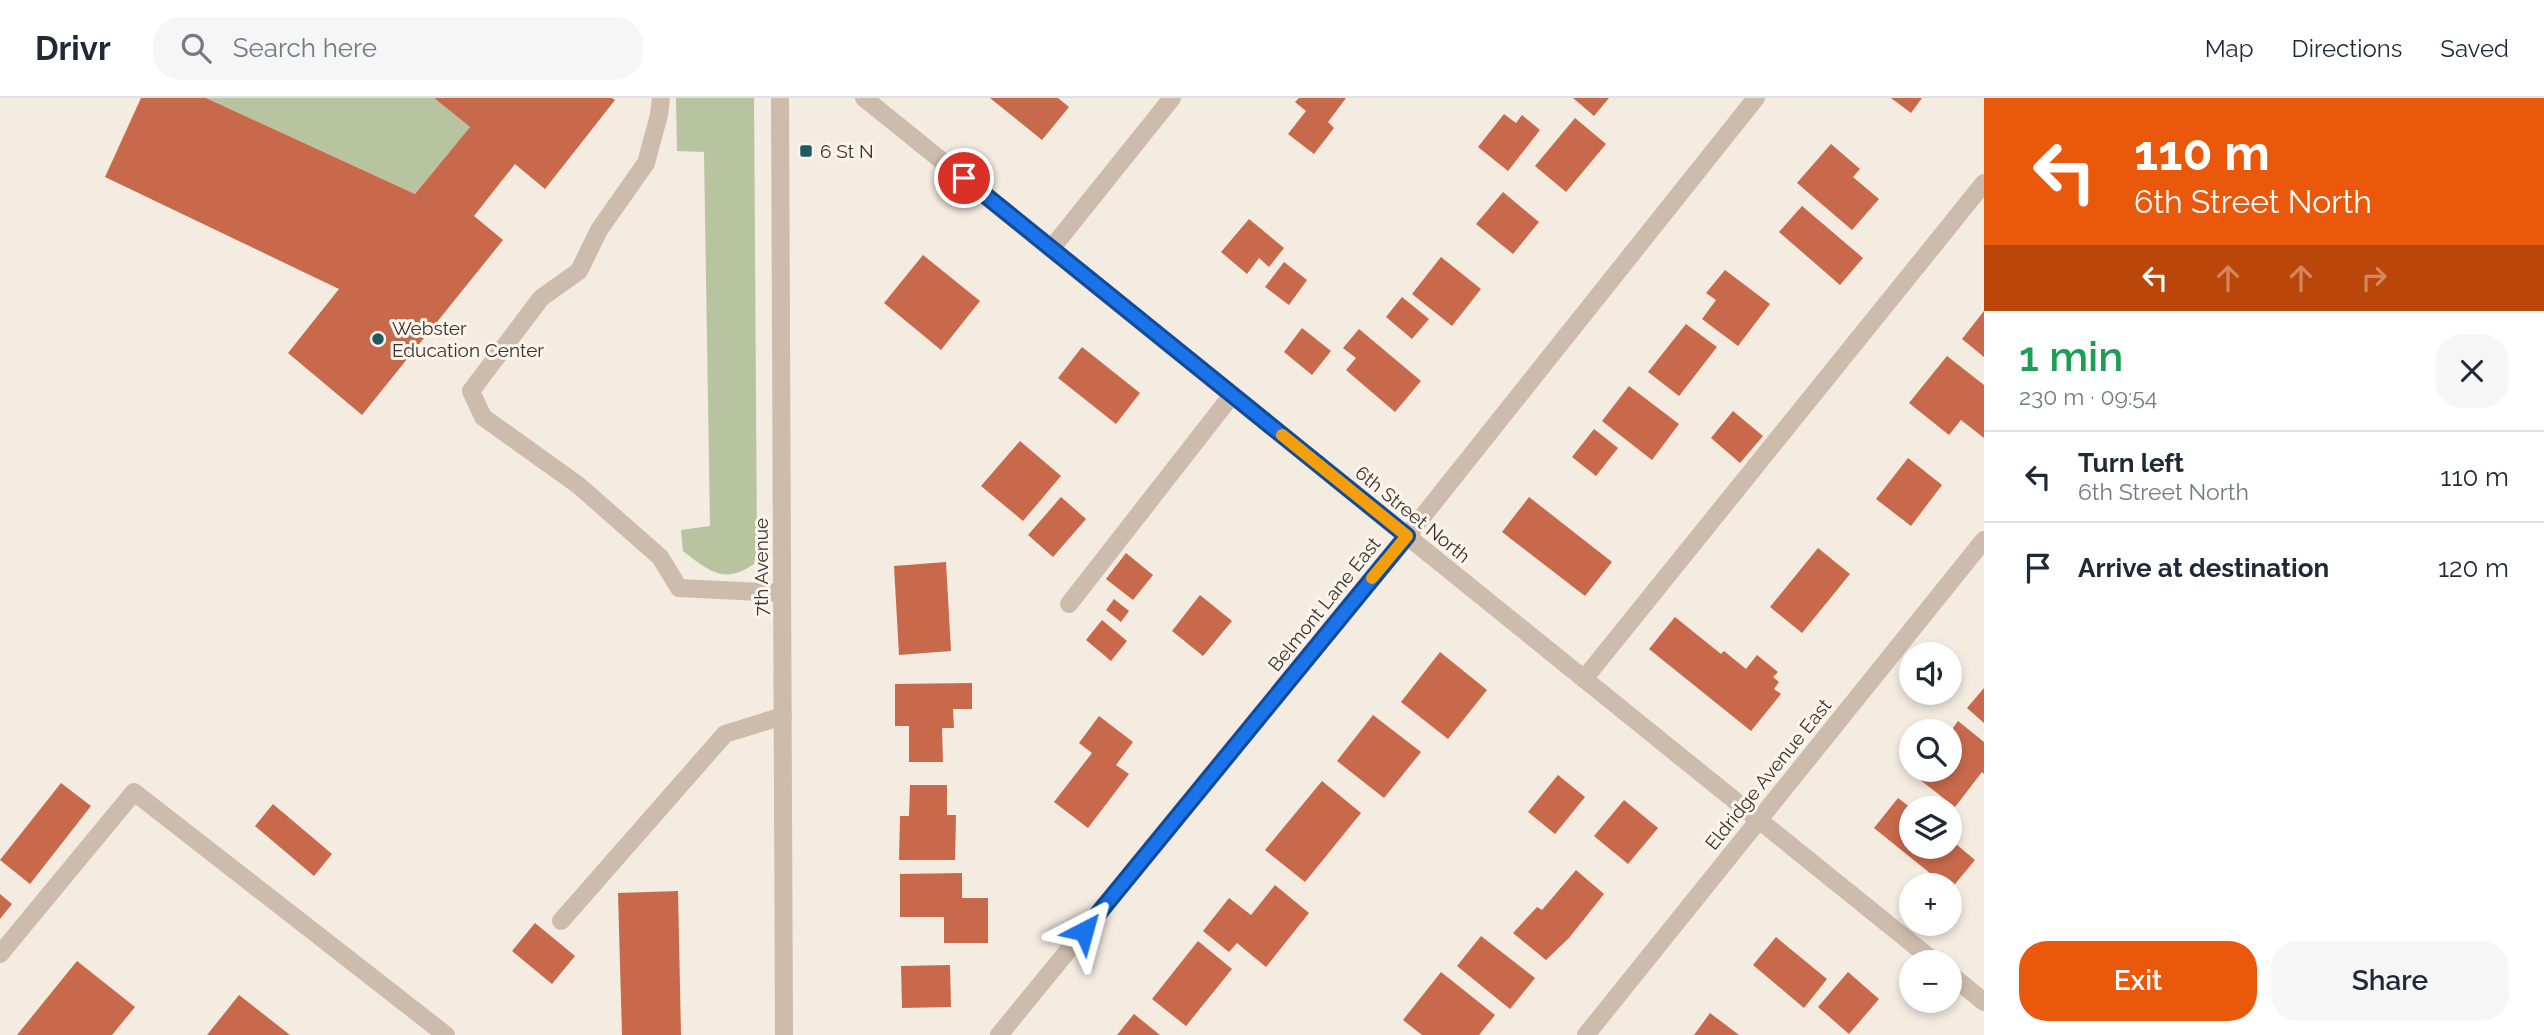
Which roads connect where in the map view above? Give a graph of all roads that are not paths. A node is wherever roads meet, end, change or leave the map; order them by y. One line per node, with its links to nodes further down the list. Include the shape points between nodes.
1 (661, 98): 11 (street, via 646,163 599,230 579,271 541,298 471,391 483,417 578,485 660,557 678,588)
2 (780, 98): 11 (street, 7th Avenue)
3 (1172, 98): 7 (street)
4 (1756, 98): 9 (street, Belmont Lane East)
5 (876, 101): 7 (street, 6th Street North)
6 (1984, 183): 13 (street)
7 (1051, 249): 8 (street, 6th Street North)
8 (1233, 395): 9 (street, 6th Street North); 12 (street)
9 (1407, 536): 13 (street, 6th Street North); 23 (street, Belmont Lane East)
10 (1984, 540): 15 (street, Eldridge Avenue East)
11 (782, 593): 14 (street, 7th Avenue)
12 (1069, 604)
13 (1584, 679): 15 (street, 6th Street North)
14 (783, 716): 16 (street, via 725,734); 22 (street, 7th Avenue)
15 (1758, 820): 17 (street, 6th Street North); 24 (street, Eldridge Avenue East)
16 (561, 921)
17 (1920, 950)
18 (0, 954): 21 (street, via 134,792)
19 (1962, 984): 20 (street)
20 (1984, 1002)
21 (446, 1035)
22 (784, 1035)
23 (999, 1035)
24 (1586, 1035)

